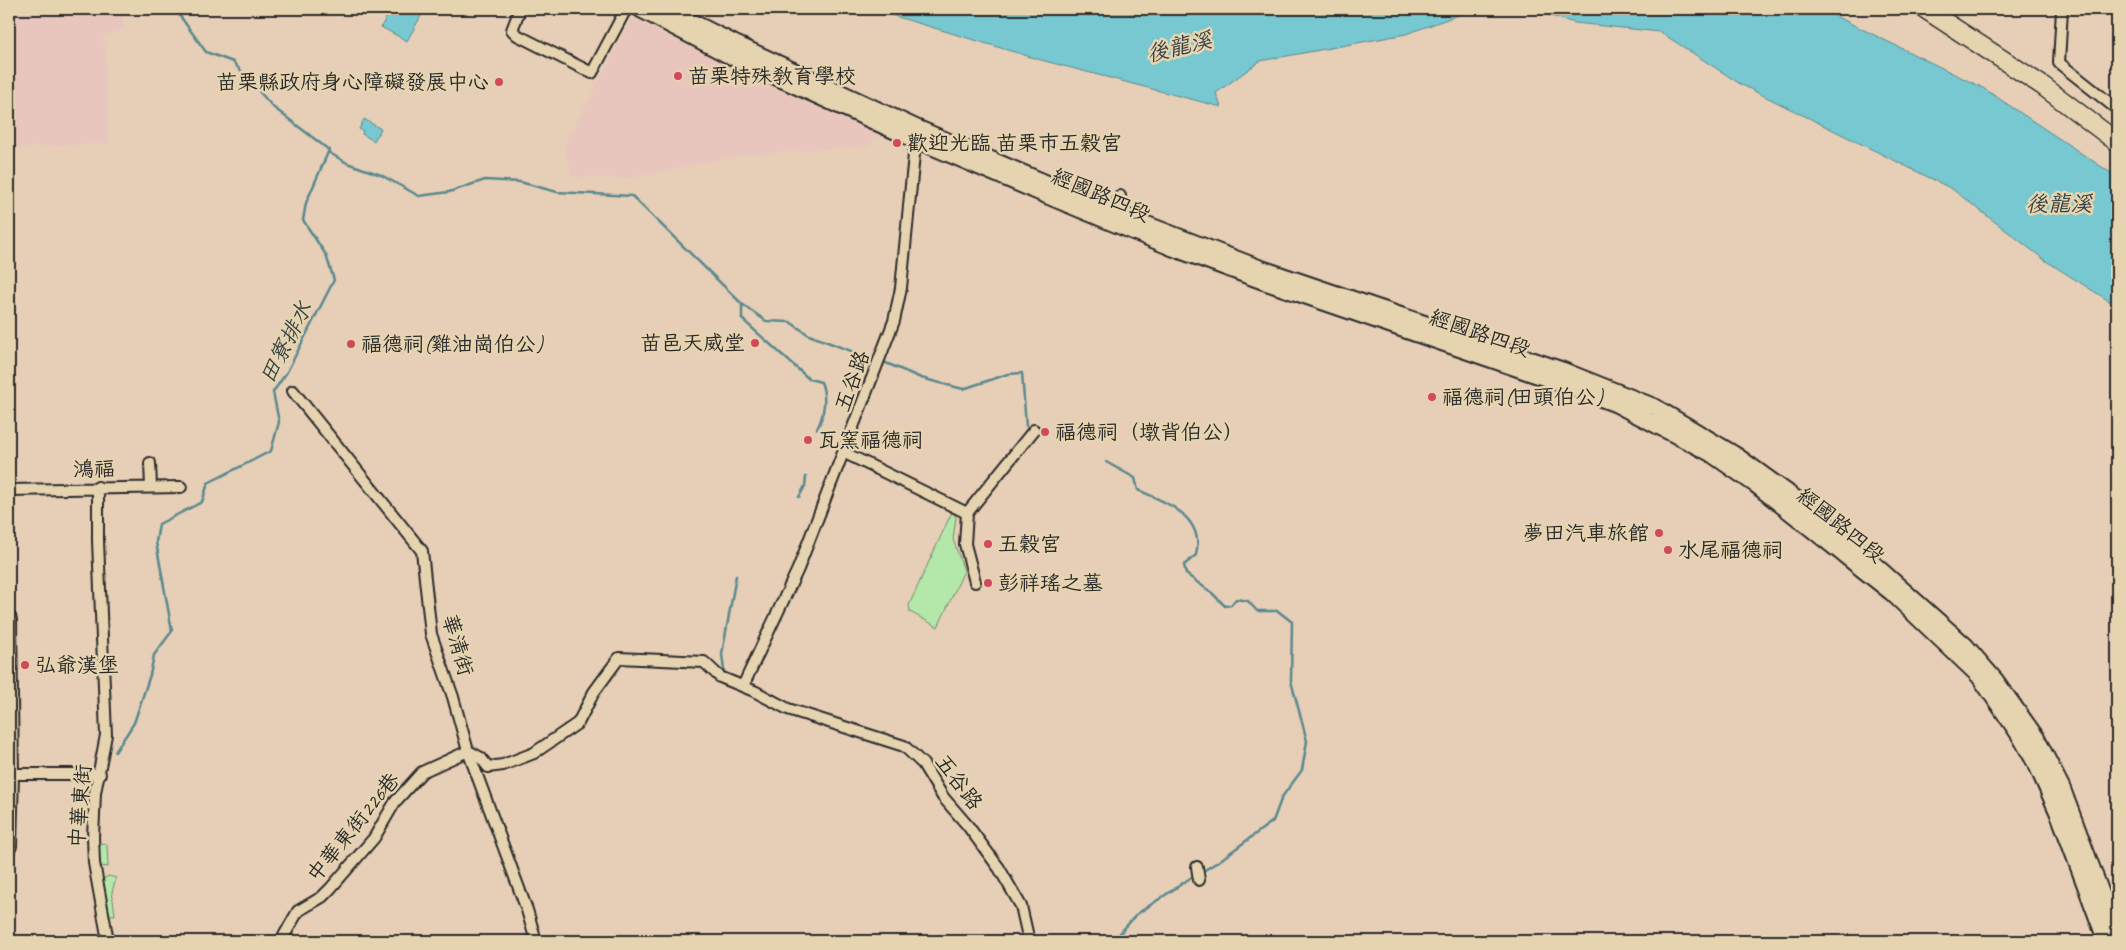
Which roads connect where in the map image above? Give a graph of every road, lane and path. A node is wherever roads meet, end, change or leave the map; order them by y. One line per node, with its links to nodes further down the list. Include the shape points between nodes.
1 (520, 9): 2 (street, via 512,30 517,35 592,74)
2 (626, 9)
3 (640, 9): 10 (main road, 經國路四段, via 728,54)
4 (666, 9): 10 (main road, 經國路四段)
5 (1924, 9): 11 (highway, via 2043,86)
6 (1943, 9): 9 (highway, via 2047,76)
7 (2062, 9): 8 (street, via 2059,63)
8 (2117, 108)
9 (2117, 131)
10 (916, 134): 13 (main road, 經國路四段); 17 (street, 五谷路, via 901,288 894,321)
11 (2117, 142)
12 (1120, 196): 13 (street)
13 (1112, 217): 14 (main road, 經國路四段, via 1265,282)
14 (1413, 320): 33 (main road, 經國路四段, via 1562,370 1654,407 1737,456 1802,503 1874,564 1965,645 1996,681 2036,737 2062,788); 38 (main road, 經國路四段, via 1616,404 1710,453 1756,485 1892,593 1979,676 2020,736 2059,815)
15 (293, 391): 27 (street, 華清街, via 422,551 431,634)
16 (1034, 430): 23 (street)
17 (845, 453): 23 (street); 26 (street, 五谷路, via 798,569)
18 (150, 463): 20 (street)
19 (98, 487): 20 (street, 鴻福); 22 (street, 鴻福); 29 (street, 中華東街, via 106,735)
20 (151, 487): 21 (street, 鴻福)
21 (181, 487)
22 (9, 490)
23 (967, 513): 24 (street, via 964,544)
24 (976, 582)
25 (9, 619): 28 (street)
26 (744, 686): 27 (street, 五谷路, via 720,677 704,662 619,658 594,692 578,723 547,746 503,765 488,767 481,758); 37 (street, 五谷路, via 788,709 904,746 911,752 999,868 1021,906)
27 (468, 751): 35 (street, 中華東街226巷, via 422,772 395,802 374,838 330,889 298,911); 36 (street, 華清街)
28 (10, 774): 29 (street); 30 (street)
29 (100, 774): 34 (street, 中華東街, via 95,793 94,863)
30 (9, 846)
31 (1197, 867): 32 (street)
32 (1199, 880)
33 (2117, 935)
34 (108, 941)
35 (281, 941)
36 (536, 941)
37 (1029, 941)
38 (2106, 941)

